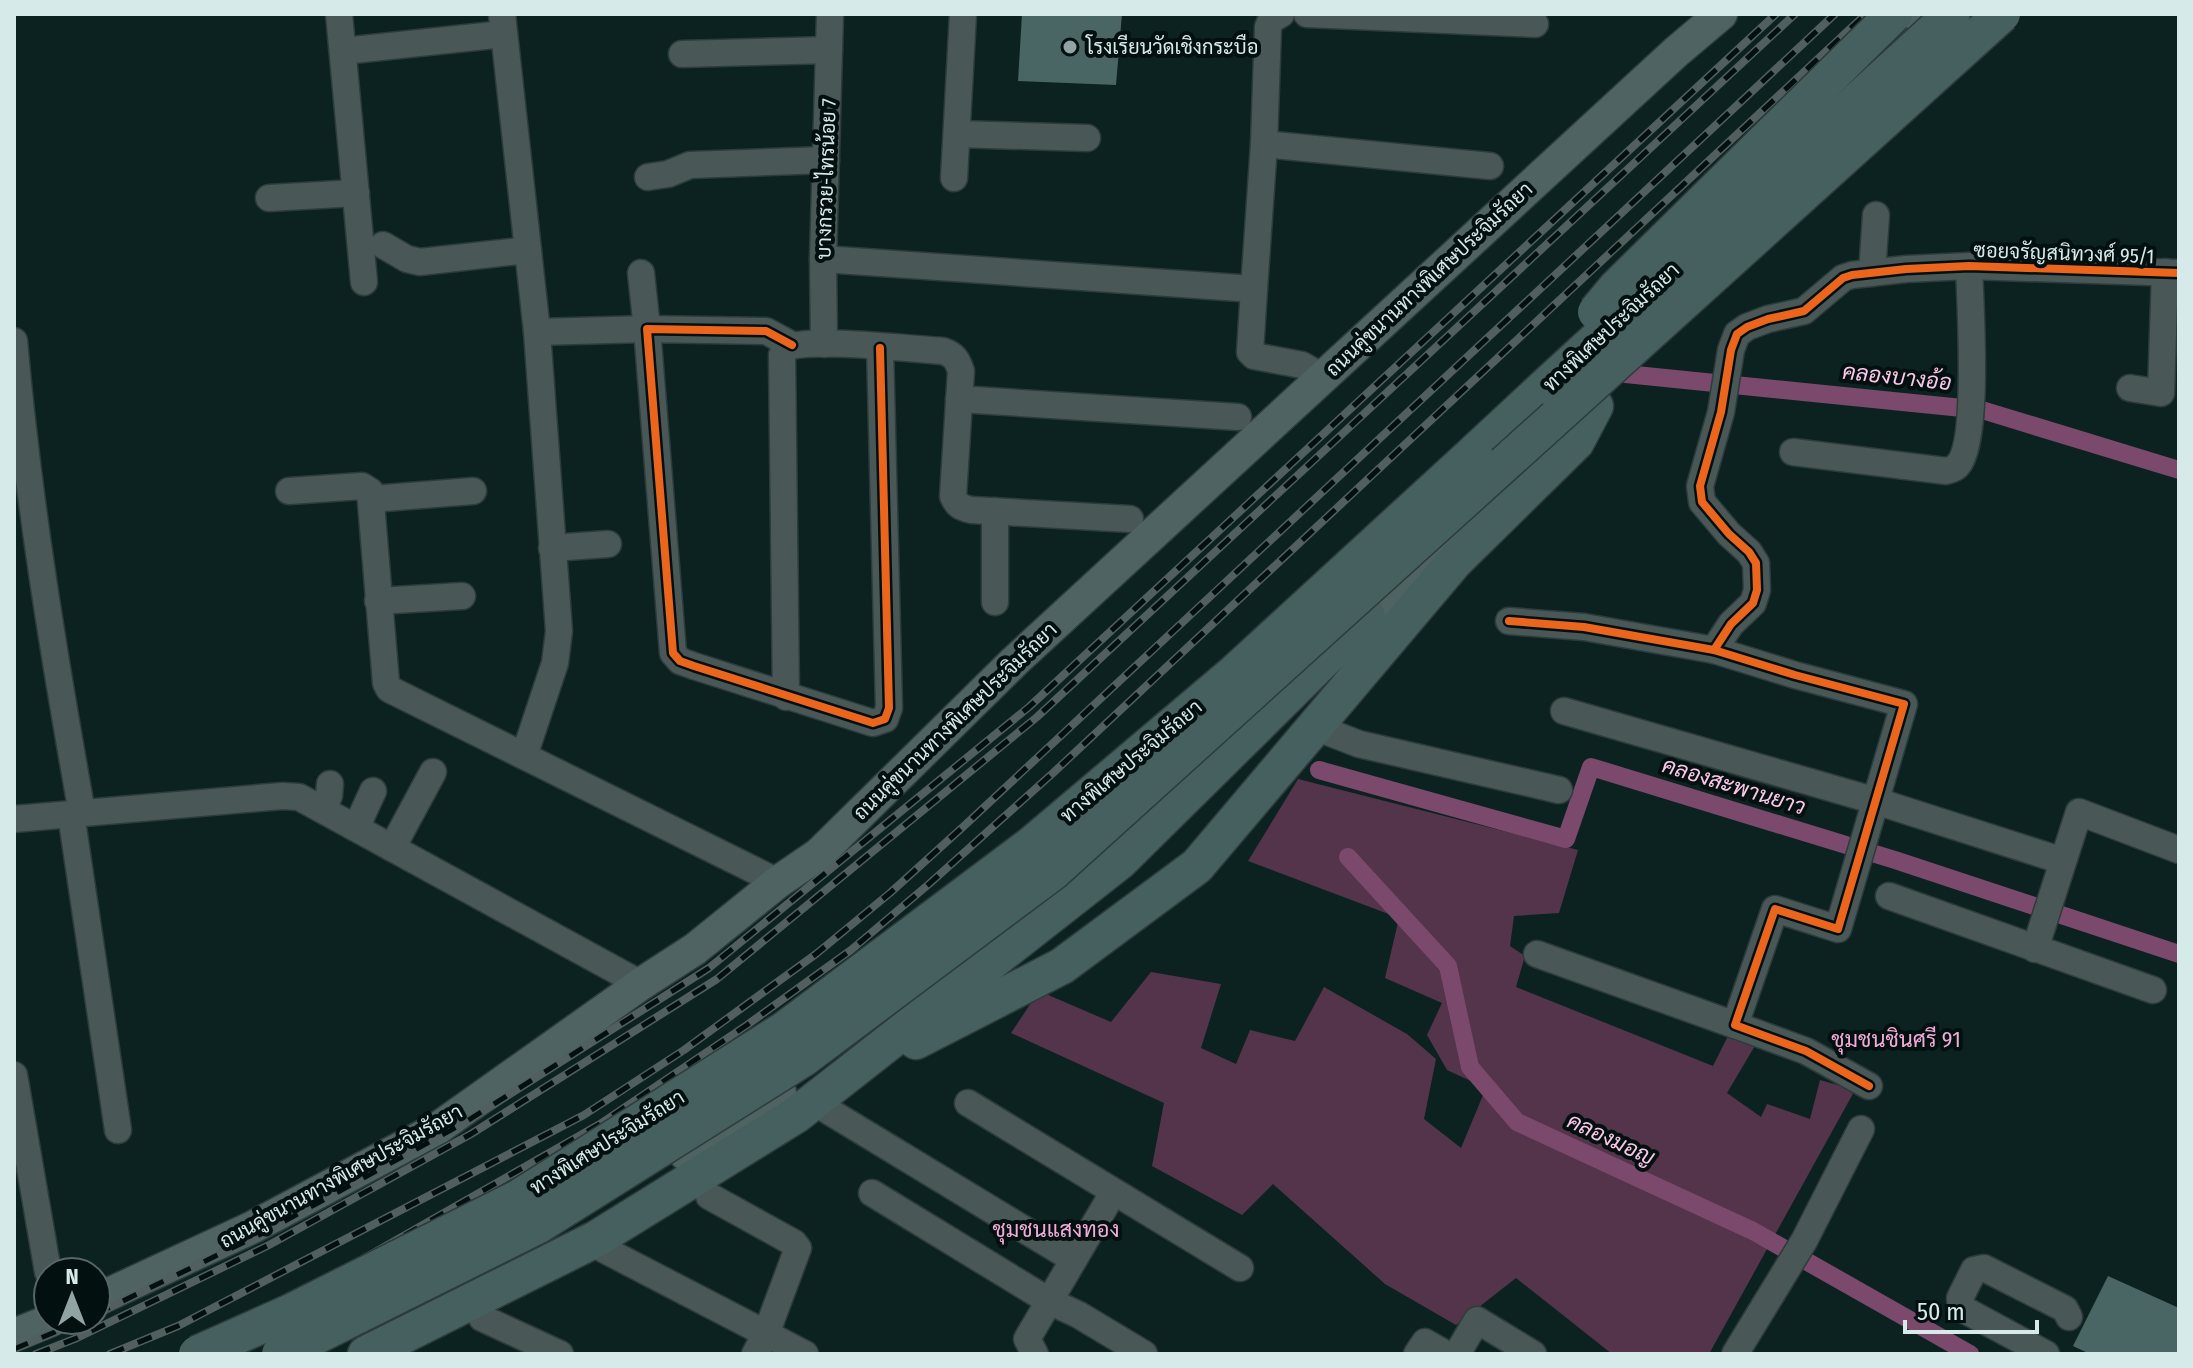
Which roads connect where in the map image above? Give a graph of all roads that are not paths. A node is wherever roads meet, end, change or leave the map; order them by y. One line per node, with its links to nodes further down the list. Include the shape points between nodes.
1 (339, 14): 16 (street)
2 (830, 14): 15 (street, บางกรวย-ไทรน้อย 7)
3 (963, 14): 18 (street)
4 (1281, 14): 20 (street, via 1268,27)
5 (1307, 14): 12 (street)
6 (1721, 14): 45 (main road, ถนนคู่ขนานทางพิเศษประจิมรัถยา)
7 (1894, 14): 46 (highway, bridge, via 1616,288 1583,327)
8 (1924, 14): 23 (main road)
9 (1952, 14): 46 (highway, ทางพิเศษประจิมรัถยา, bridge)
10 (2002, 14): 107 (highway, ทางพิเศษประจิมรัถยา, bridge, via 1053,872 804,1058 537,1226)
11 (2014, 14): 28 (main road)
12 (1354, 15): 14 (street)
13 (503, 24): 16 (street); 31 (street)
14 (1535, 24)
15 (829, 50): 17 (street); 21 (street, บางกรวย-ไทรน้อย 7)
16 (343, 51): 26 (street)
17 (682, 54)
18 (957, 134): 19 (street); 25 (street)
19 (1087, 138)
20 (1264, 144): 22 (street); 38 (street)
21 (826, 160): 24 (street, via 690,165); 32 (street, บางกรวย-ไทรน้อย 7)
22 (1490, 166)
23 (1764, 166): 28 (main road); 63 (main road, via 1322,574 1319,595)
24 (648, 177)
25 (954, 178)
26 (356, 193): 27 (street); 37 (street)
27 (269, 198)
28 (1808, 207): 49 (main road)
29 (1876, 215): 36 (street)
30 (383, 245): 31 (street, via 420,262)
31 (528, 250): 40 (street)
32 (823, 259): 38 (street); 42 (street, บางกรวย-ไทรน้อย 7)
33 (1969, 266): 34 (street, ซอยจรัญสนิทวงศ์ 95/1); 36 (street, ซอยจรัญสนิทวงศ์ 95/1); 52 (street, via 1970,428 1959,465 1946,471)
34 (2172, 272): 48 (street)
35 (641, 273): 39 (street)
36 (1862, 274): 65 (street, via 1836,283 1804,311 1768,319 1737,334 1700,486 1702,502 1756,563 1757,582 1753,603)
37 (364, 282)
38 (1254, 289): 45 (street, via 1250,352 1302,365)
39 (647, 329): 40 (street); 43 (street, via 766,331); 66 (street, via 673,653 680,661)
40 (537, 332): 59 (street)
41 (14, 341): 74 (street)
42 (824, 344): 43 (street); 44 (street)
43 (792, 345): 66 (street, via 782,355)
44 (880, 348): 50 (street, via 952,354 961,371); 66 (street, via 889,708 885,719 873,723)
45 (1323, 377): 80 (main road, ถนนคู่ขนานทางพิเศษประจิมรัถยา, via 994,681 819,854)
46 (1546, 386): 106 (highway, ทางพิเศษประจิมรัถยา, bridge, via 1221,685 1031,845 784,1030 520,1197)
47 (2130, 388): 48 (street)
48 (2170, 396)
49 (1604, 397): 63 (main road); 68 (highway, via 1576,442 1455,561)
50 (959, 399): 51 (street); 56 (street, via 953,496 962,508)
51 (1238, 417)
52 (1793, 452)
53 (289, 491): 55 (street, via 362,486)
54 (473, 491): 55 (street)
55 (372, 499): 61 (street)
56 (995, 511): 57 (street); 62 (street)
57 (1130, 519)
58 (608, 544): 59 (street)
59 (552, 548): 69 (street, via 558,647)
60 (462, 596): 61 (street)
61 (378, 601): 69 (street, via 389,689)
62 (995, 602)
63 (1351, 614): 87 (highway, via 1120,861); 108 (main road, via 1306,613 1231,657 1028,834 1013,860 997,915 978,935 793,1083 579,1219 491,1256)
64 (1509, 621): 65 (street, via 1584,627)
65 (1714, 650): 73 (street, via 1904,704)
66 (786, 697)
67 (1564, 711): 73 (street)
68 (1315, 727): 71 (street, via 1359,744); 87 (highway, via 1197,866 1062,966)
69 (524, 756): 80 (street)
70 (433, 772): 77 (street)
71 (1559, 790)
72 (373, 791): 76 (street)
73 (1874, 807): 79 (street); 86 (street, via 1838,929 1775,909)
74 (76, 814): 75 (street); 76 (street, via 281,785 299,797 325,796); 93 (street)
75 (14, 819)
76 (356, 828): 77 (street)
77 (392, 848): 84 (street)
78 (2179, 850): 79 (street, via 2079,812)
79 (2061, 868): 82 (street)
80 (778, 882): 84 (main road, ถนนคู่ขนานทางพิเศษประจิมรัถยา, via 695,949)
81 (1889, 896): 82 (street)
82 (2036, 948): 85 (street)
83 (1537, 954): 86 (street)
84 (641, 984): 101 (main road, ถนนคู่ขนานทางพิเศษประจิมรัถยา, via 438,1128 253,1227)
85 (2153, 990)
86 (1735, 1025): 89 (street, via 1806,1051)
87 (863, 1063): 109 (highway, via 796,1115 596,1239)
88 (14, 1075): 98 (street)
89 (1869, 1086)
90 (968, 1103): 95 (street)
91 (822, 1107): 99 (street)
92 (1861, 1129): 118 (street, via 1804,1241)
93 (118, 1130)
94 (872, 1193): 102 (street)
95 (1113, 1193): 99 (street); 100 (street)
96 (709, 1196): 105 (street, via 798,1248)
97 (603, 1249): 105 (street)
98 (45, 1256)
99 (1073, 1259): 102 (street)
100 (1240, 1268)
101 (112, 1293)
102 (1049, 1301): 112 (street, via 1027,1339); 113 (street)
103 (2069, 1317): 119 (street, via 2065,1309 1984,1268 1974,1270 1960,1298 1961,1308)
104 (482, 1318): 110 (street)
105 (760, 1344): 111 (street)
106 (197, 1354)
107 (280, 1354)
108 (294, 1354)
109 (366, 1354)
110 (560, 1354)
111 (805, 1354)
112 (1035, 1354)
113 (1144, 1354)
114 (1417, 1354): 115 (street, via 1425,1342)
115 (1446, 1354)
116 (1457, 1354): 117 (street, via 1477,1320)
117 (1533, 1354)
118 (1735, 1354)
119 (2046, 1354)

